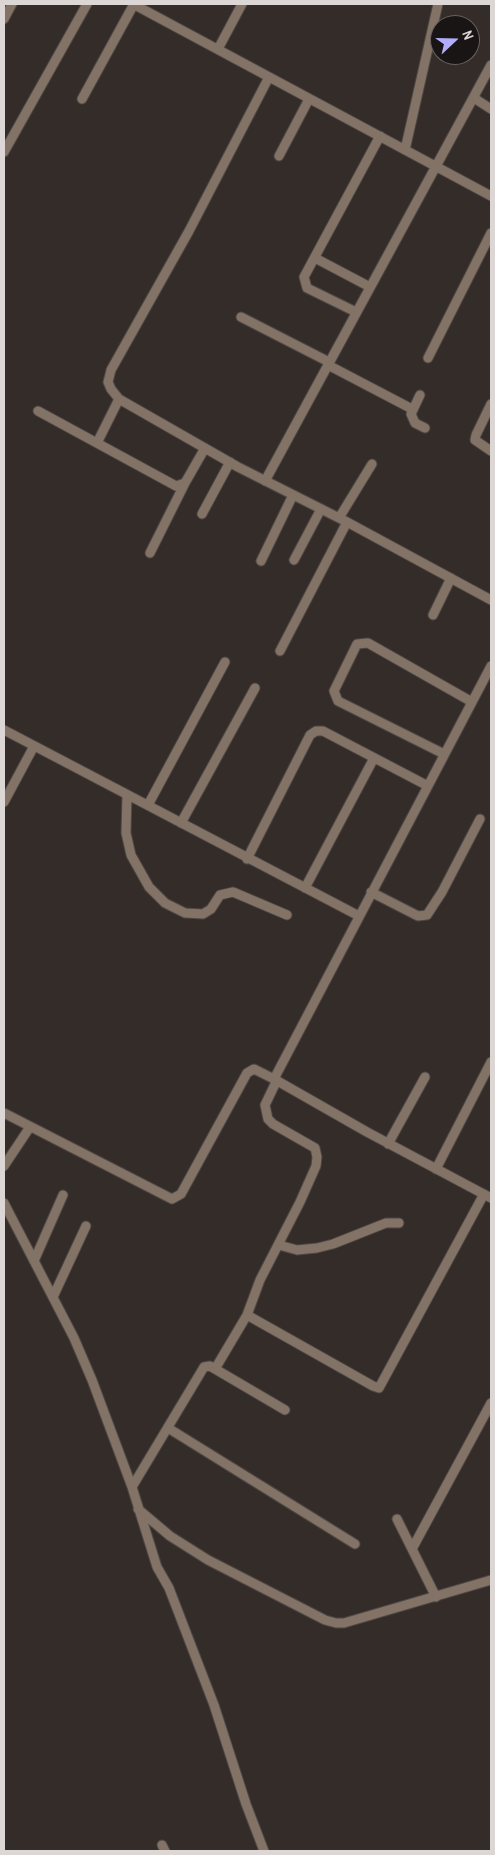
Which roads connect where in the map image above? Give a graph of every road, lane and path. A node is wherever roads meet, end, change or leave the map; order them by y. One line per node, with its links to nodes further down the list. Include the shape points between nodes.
1 (12, 4): 6 (street)
2 (87, 4): 16 (street)
3 (134, 4): 7 (street); 11 (street)
4 (242, 4): 7 (street)
5 (438, 4): 15 (street)
6 (4, 19)
7 (218, 49): 9 (street)
8 (491, 65): 10 (street)
9 (269, 77): 12 (street); 28 (street, via 189,231 111,370 108,382)
10 (474, 98): 13 (street); 18 (street)
11 (82, 99)
12 (309, 99): 14 (street); 17 (street)
13 (491, 109)
14 (380, 136): 15 (street); 21 (street)
15 (405, 150): 18 (street)
16 (4, 152)
17 (279, 156)
18 (436, 165): 19 (street); 22 (street)
19 (491, 196)
20 (491, 233): 25 (street)
21 (315, 258): 22 (street); 23 (street, via 304,277 307,288)
22 (370, 287): 23 (street)
23 (356, 312): 26 (street)
24 (241, 317): 26 (street)
25 (428, 358)
26 (329, 363): 30 (street); 38 (street)
27 (420, 395): 30 (street)
28 (119, 399): 33 (street); 34 (street)
29 (491, 404): 35 (street, via 475,440)
30 (412, 409): 32 (street, via 412,419)
31 (38, 411): 33 (street)
32 (425, 428)
33 (97, 443): 39 (street, via 176,486)
34 (206, 448): 36 (street); 39 (street)
35 (491, 451)
36 (230, 462): 38 (street); 42 (street)
37 (372, 464): 43 (street)
38 (265, 481): 40 (street)
39 (185, 484): 44 (street)
40 (293, 494): 41 (street); 46 (street)
41 (321, 509): 43 (street); 45 (street)
42 (202, 514)
43 (343, 520): 47 (street); 50 (street)
44 (150, 553)
45 (294, 560)
46 (261, 561)
47 (451, 578): 48 (street); 49 (street)
48 (491, 600)
49 (433, 614)
50 (280, 651)
51 (224, 662): 62 (street)
52 (491, 666): 54 (street)
53 (254, 688): 64 (street)
54 (472, 702): 57 (street); 57 (street, via 368,643 357,644 334,691 338,701)
55 (4, 730): 56 (street)
56 (34, 746): 60 (street); 61 (street)
57 (444, 754): 59 (street)
58 (374, 758): 59 (street); 65 (street, via 323,730 310,735); 66 (street)
59 (428, 786): 67 (street)
60 (127, 795): 62 (street); 68 (street, via 127,844 149,887 165,903 185,914 202,914 211,909 220,895 233,892)
61 (4, 802)
62 (148, 806): 64 (street)
63 (480, 819): 67 (street, via 427,915 418,916)
64 (181, 823): 65 (street)
65 (247, 859): 66 (street)
66 (305, 888): 69 (street)
67 (371, 892): 69 (street)
68 (287, 915)
69 (359, 916): 72 (street)
70 (491, 1062): 77 (street)
71 (425, 1077): 75 (street)
72 (276, 1079): 74 (street, via 249,1070 184,1190 172,1198); 75 (street); 83 (street, via 267,1099 265,1112 268,1119 309,1143 315,1148 317,1157 313,1174)
73 (4, 1112): 74 (street)
74 (30, 1126): 76 (street)
75 (388, 1144): 77 (street)
76 (4, 1166)
77 (436, 1169): 79 (street)
78 (64, 1195): 84 (street)
79 (488, 1196): 86 (street, via 379,1388)
80 (4, 1203): 84 (street)
81 (399, 1223): 83 (street, via 386,1223 317,1248 297,1250)
82 (86, 1226): 85 (street)
83 (279, 1245): 86 (street, via 260,1280)
84 (34, 1261): 85 (street)
85 (53, 1297): 91 (street, via 92,1380)
86 (247, 1315): 87 (street)
87 (216, 1369): 89 (street); 90 (street, via 204,1367)
88 (491, 1403): 95 (street)
89 (285, 1410)
90 (168, 1428): 91 (street); 94 (street)
91 (132, 1487): 92 (street)
92 (138, 1509): 97 (street, via 170,1536 208,1560 325,1620 344,1623); 98 (street, via 157,1567 169,1588 214,1705)
93 (397, 1518): 95 (street)
94 (355, 1544)
95 (412, 1549): 97 (street)
96 (491, 1580): 97 (street)
97 (436, 1597)
98 (264, 1851)

